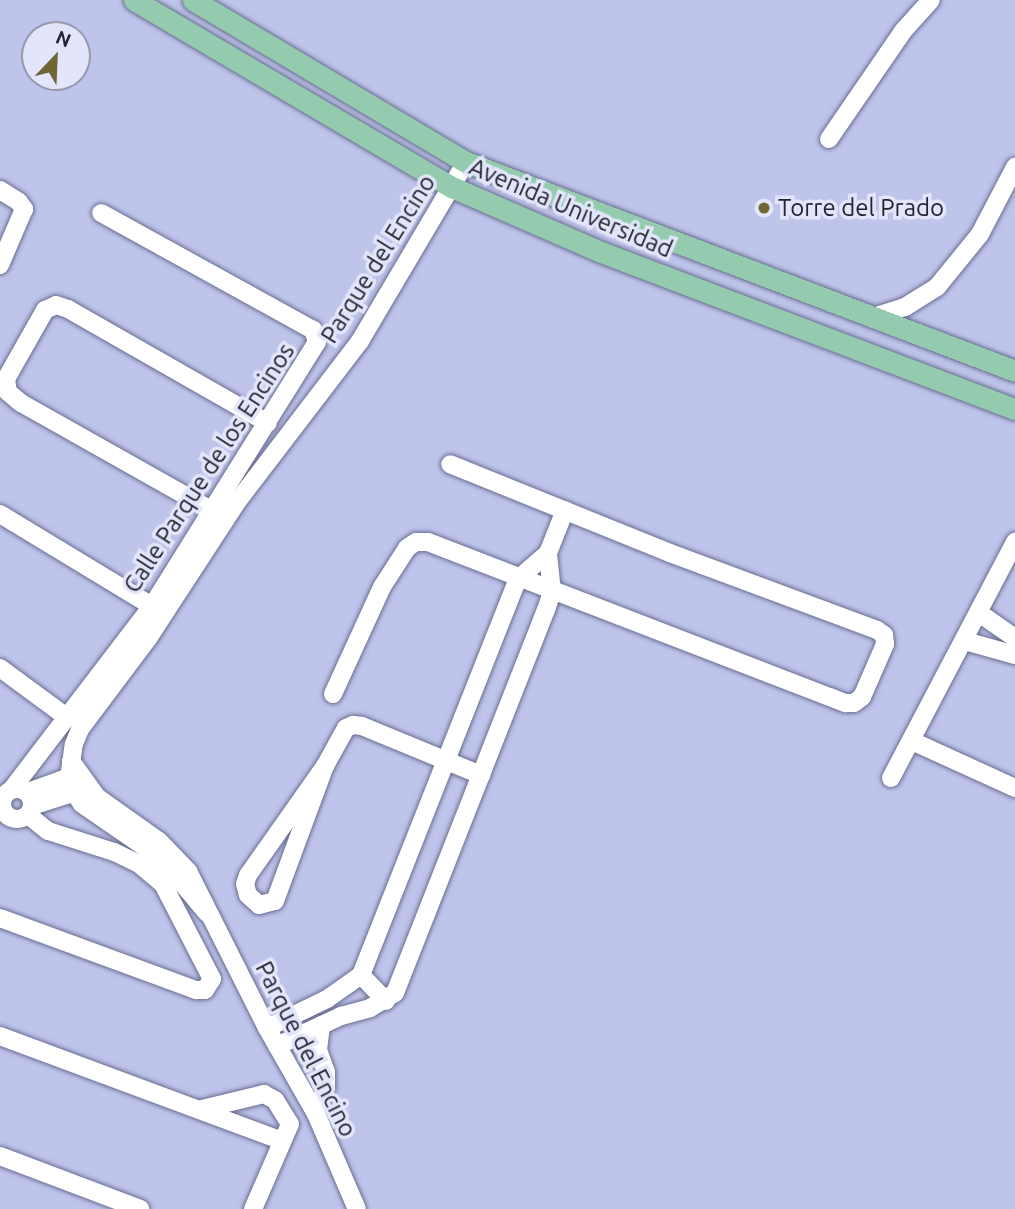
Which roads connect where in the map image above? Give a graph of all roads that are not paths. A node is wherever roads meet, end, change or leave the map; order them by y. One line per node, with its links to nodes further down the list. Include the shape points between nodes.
1 (134, 0): 7 (main road, Avenida Universidad)
2 (193, 0): 5 (main road, Avenida Universidad)
3 (931, 0): 4 (street, via 897,39)
4 (830, 139)
5 (466, 162): 7 (street, Parque del Encino); 11 (main road, Avenida Universidad)
6 (1015, 167): 11 (street, via 980,234 937,287 905,307)
7 (452, 187): 13 (main road, Avenida Universidad, via 601,253); 35 (street, Parque del Encino, via 359,341 237,502 149,637 80,729)
8 (0, 190): 10 (street, via 23,205)
9 (101, 213): 14 (street, Calle Parque de los Encinos, via 313,330 315,349)
10 (0, 265)
11 (876, 316): 12 (main road, Avenida Universidad)
12 (1015, 371)
13 (1015, 409)
14 (268, 423): 16 (street, Calle Parque de los Encinos); 16 (street, via 68,309 56,305 45,310 6,379 8,392)
15 (450, 464): 17 (street)
16 (211, 510): 23 (street, Calle Parque de los Encinos)
17 (565, 510): 20 (street); 22 (street, via 877,631 884,635 885,644 862,697 846,703)
18 (0, 514): 23 (street)
19 (1015, 542): 24 (street)
20 (548, 553): 21 (street); 22 (street)
21 (519, 579): 22 (street); 29 (street, via 428,542 416,542 407,548 382,587); 32 (street)
22 (552, 592): 34 (street)
23 (152, 606): 30 (street, Calle Parque de los Encinos)
24 (979, 613): 25 (street); 26 (street)
25 (1015, 638)
26 (965, 641): 27 (street); 31 (street)
27 (1015, 655)
28 (0, 668): 30 (street)
29 (333, 694)
30 (65, 716): 38 (street, Calle Parque de los Encinos)
31 (912, 741): 36 (street); 37 (street)
32 (446, 760): 33 (street, via 354,725 340,735); 34 (street); 40 (street)
33 (325, 766): 33 (street, via 248,874 248,895 259,905 275,901)
34 (481, 775): 41 (street, via 395,993)
35 (76, 778): 38 (street); 43 (street, Parque del Encino, via 91,813 146,848 207,913)
36 (891, 778)
37 (1015, 788)
38 (11, 806): 39 (street, via 48,831 139,864 163,884 211,973 210,986 196,990)
39 (0, 918)
40 (361, 975): 41 (street); 43 (street, via 327,999)
41 (386, 1001): 42 (street)
42 (321, 1025): 45 (street); 47 (street, via 318,1051 326,1087)
43 (267, 1028): 45 (street, Parque del Encino)
44 (0, 1036): 46 (street)
45 (277, 1046): 47 (street, Parque del Encino)
46 (202, 1109): 48 (street); 48 (street, via 264,1094 275,1100 290,1124)
47 (316, 1114): 52 (street, Parque del Encino)
48 (282, 1141): 51 (street)
49 (0, 1156): 50 (street)
50 (140, 1209)
51 (253, 1209)
52 (357, 1209)

